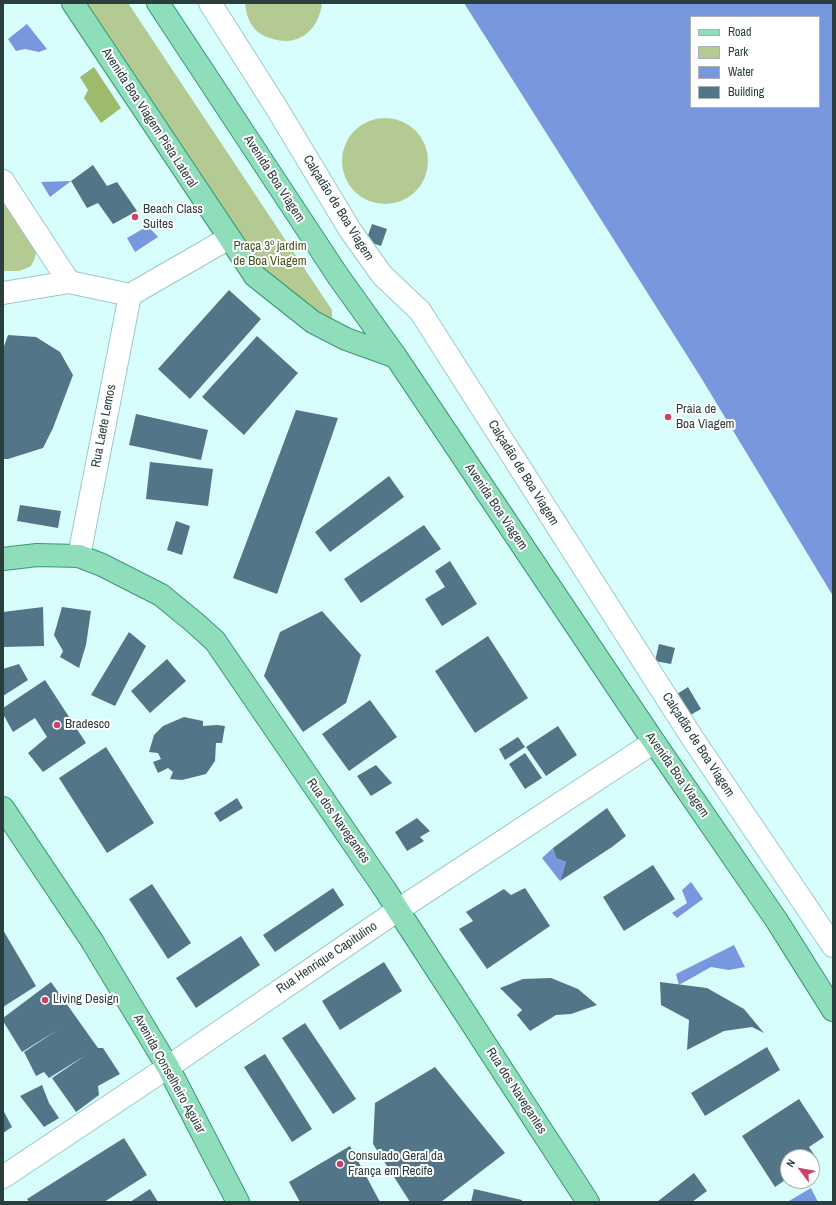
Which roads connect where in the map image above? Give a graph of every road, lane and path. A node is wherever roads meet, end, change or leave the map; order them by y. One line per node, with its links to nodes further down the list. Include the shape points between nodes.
1 (73, 3): 5 (main road, Avenida Boa Viagem Pista Lateral)
2 (158, 3): 9 (main road, Avenida Boa Viagem, via 321,250)
3 (210, 3): 15 (street, Calçadão de Boa Viagem, via 350,230 382,275 420,311 693,739)
4 (3, 181): 6 (street)
5 (229, 238): 8 (street); 9 (main road, Avenida Boa Viagem Pista Lateral, via 255,276 313,322 346,339)
6 (69, 282): 7 (street); 8 (street)
7 (3, 293)
8 (130, 295): 10 (street, Rua Laete Lemos)
9 (396, 357): 12 (main road, Avenida Boa Viagem)
10 (79, 556): 11 (main road, Rua dos Navegantes, via 36,555); 14 (main road, Rua dos Navegantes, via 161,595 215,641)
11 (3, 559)
12 (654, 742): 14 (street, Rua Henrique Capitulino); 16 (main road, Avenida Boa Viagem, via 777,921)
13 (3, 808): 17 (main road, Avenida Conselheiro Aguiar, via 92,941)
14 (398, 910): 17 (street, Rua Henrique Capitulino); 20 (main road, Rua dos Navegantes)
15 (833, 946)
16 (833, 1010)
17 (168, 1067): 18 (street, Rua Henrique Capitulino); 19 (main road, Avenida Conselheiro Aguiar)
18 (3, 1177)
19 (238, 1202)
20 (588, 1202)

